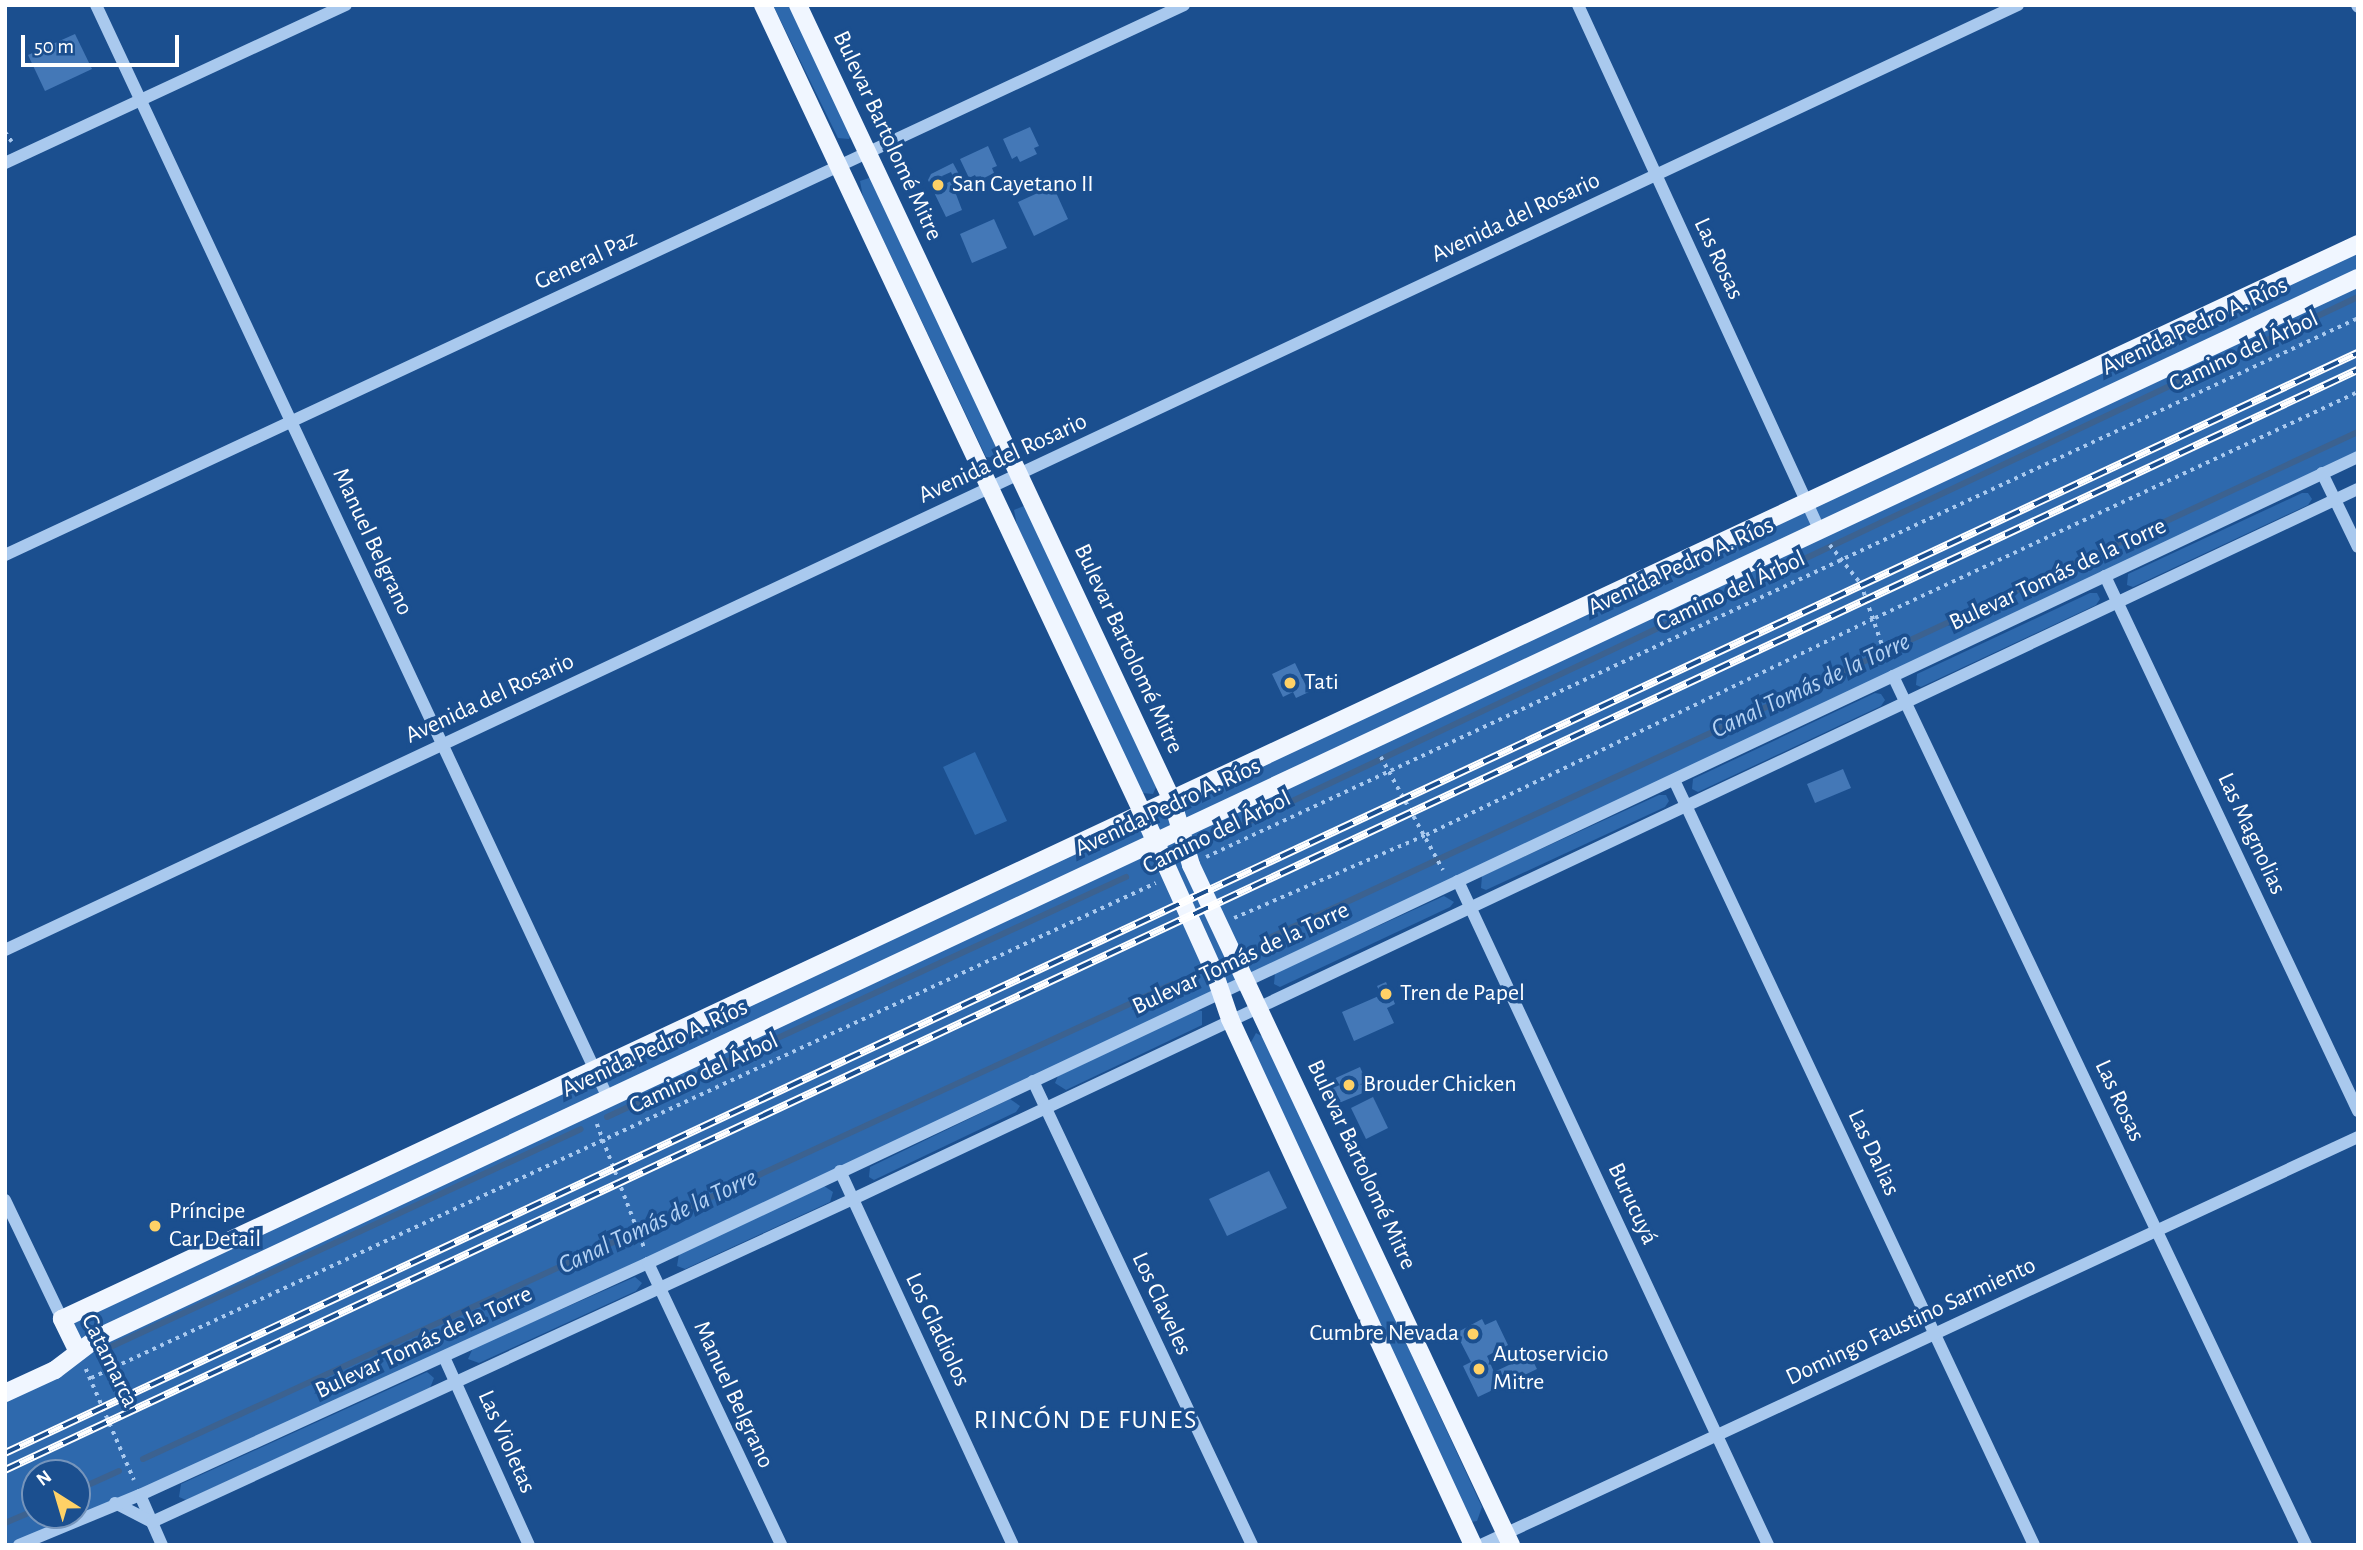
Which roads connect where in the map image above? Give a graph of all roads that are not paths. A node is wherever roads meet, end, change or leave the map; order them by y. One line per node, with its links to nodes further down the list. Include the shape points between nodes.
1 (96, 5): 8 (street, Manuel Belgrano)
2 (346, 5): 8 (street)
3 (763, 5): 11 (main road)
4 (798, 5): 9 (main road, Bulevar Bartolomé Mitre)
5 (1184, 5): 9 (street, General Paz)
6 (1578, 5): 12 (street, Las Rosas)
7 (2018, 5): 12 (street, Avenida del Rosario)
8 (141, 100): 10 (street); 15 (street, Manuel Belgrano)
9 (868, 153): 11 (street, General Paz); 18 (main road, Bulevar Bartolomé Mitre)
10 (5, 163)
11 (839, 166): 15 (street, General Paz); 19 (main road)
12 (1656, 175): 18 (street, Avenida del Rosario); 22 (street, Las Rosas)
13 (2358, 244): 22 (main road, Avenida Pedro A. Ríos)
14 (2358, 278): 23 (main road, Avenida Pedro A. Ríos)
15 (292, 422): 25 (street, General Paz); 30 (street, Manuel Belgrano)
16 (2358, 457): 17 (street, Bulevar Tomás de la Torre)
17 (2322, 473): 21 (street); 26 (street, Bulevar Tomás de la Torre)
18 (1019, 474): 19 (street, Avenida del Rosario); 32 (main road, Bulevar Bartolomé Mitre)
19 (990, 488): 30 (street, Avenida del Rosario); 34 (main road)
20 (2358, 489): 21 (street, Bulevar Tomás de la Torre)
21 (2336, 500): 24 (street); 27 (street, Bulevar Tomás de la Torre)
22 (1806, 502): 23 (street, Las Rosas); 32 (main road, Avenida Pedro A. Ríos)
23 (1819, 529): 35 (main road, Avenida Pedro A. Ríos)
24 (2358, 547)
25 (5, 555)
26 (2105, 576): 27 (street, Las Magnolias); 28 (street, Bulevar Tomás de la Torre)
27 (2118, 601): 29 (street, Bulevar Tomás de la Torre); 48 (street, Las Magnolias)
28 (1893, 676): 29 (street, Las Rosas); 31 (street, Bulevar Tomás de la Torre)
29 (1905, 701): 33 (street, Bulevar Tomás de la Torre); 53 (street, Las Rosas)
30 (443, 744): 39 (street, Avenida del Rosario); 44 (street, Manuel Belgrano)
31 (1674, 779): 33 (street, Las Dalias); 37 (street, Bulevar Tomás de la Torre)
32 (1172, 800): 34 (main road, Avenida Pedro A. Ríos); 35 (main road, Bulevar Bartolomé Mitre)
33 (1686, 804): 38 (street, Bulevar Tomás de la Torre); 57 (street, Las Dalias)
34 (1143, 814): 36 (main road); 44 (main road, Avenida Pedro A. Ríos)
35 (1182, 829): 36 (main road, Avenida Pedro A. Ríos); 40 (main road, Bulevar Bartolomé Mitre, via 1191,865)
36 (1154, 841): 41 (main road); 46 (main road, Avenida Pedro A. Ríos)
37 (1458, 881): 38 (street, Burucuyá); 40 (street, Bulevar Tomás de la Torre)
38 (1470, 906): 42 (street, Bulevar Tomás de la Torre); 62 (street, Burucuyá)
39 (5, 950)
40 (1246, 979): 41 (street, Bulevar Tomás de la Torre); 42 (main road, Bulevar Bartolomé Mitre)
41 (1221, 992): 43 (main road); 45 (street, Bulevar Tomás de la Torre)
42 (1259, 1005): 43 (street, Bulevar Tomás de la Torre); 66 (main road, Bulevar Bartolomé Mitre)
43 (1230, 1019): 47 (street, Bulevar Tomás de la Torre); 73 (main road)
44 (596, 1070): 46 (street, Manuel Belgrano); 56 (main road, Avenida Pedro A. Ríos)
45 (1033, 1081): 47 (street, Los Claveles); 50 (street, Bulevar Tomás de la Torre)
46 (608, 1098): 58 (main road, Avenida Pedro A. Ríos, via 97,1338)
47 (1045, 1106): 51 (street, Bulevar Tomás de la Torre); 72 (street, Los Claveles)
48 (2358, 1111)
49 (2358, 1138): 53 (street, Domingo Faustino Sarmiento)
50 (840, 1171): 51 (street, Los Gladiolos); 54 (street, Bulevar Tomás de la Torre)
51 (853, 1199): 55 (street, Bulevar Tomás de la Torre); 71 (street, Los Gladiolos)
52 (5, 1200): 56 (street, Catamarca)
53 (2157, 1231): 57 (street, Domingo Faustino Sarmiento); 77 (street, Las Rosas)
54 (648, 1263): 55 (street, Manuel Belgrano); 59 (street, Bulevar Tomás de la Torre)
55 (660, 1289): 60 (street, Bulevar Tomás de la Torre); 70 (street, Manuel Belgrano)
56 (62, 1319): 58 (main road, Catamarca)
57 (1935, 1334): 62 (street, Domingo Faustino Sarmiento); 76 (street, Las Dalias)
58 (78, 1352): 61 (main road, Avenida Pedro A. Ríos, via 55,1370)
59 (444, 1357): 60 (street, Las Violetas); 63 (street, Bulevar Tomás de la Torre)
60 (455, 1382): 65 (street, Bulevar Tomás de la Torre); 69 (street, Las Violetas)
61 (5, 1393)
62 (1717, 1435): 66 (street, Domingo Faustino Sarmiento); 75 (street, Burucuyá)
63 (140, 1495): 64 (street, Bulevar Tomás de la Torre); 65 (street)
64 (114, 1503): 65 (street); 67 (street, Bulevar Tomás de la Torre)
65 (152, 1522): 68 (street)
66 (1508, 1539): 74 (street, Domingo Faustino Sarmiento)
67 (19, 1545)
68 (162, 1545)
69 (529, 1545)
70 (781, 1545)
71 (1013, 1545)
72 (1252, 1545)
73 (1474, 1545)
74 (1481, 1545)
75 (1768, 1545)
76 (2034, 1545)
77 (2306, 1545)

